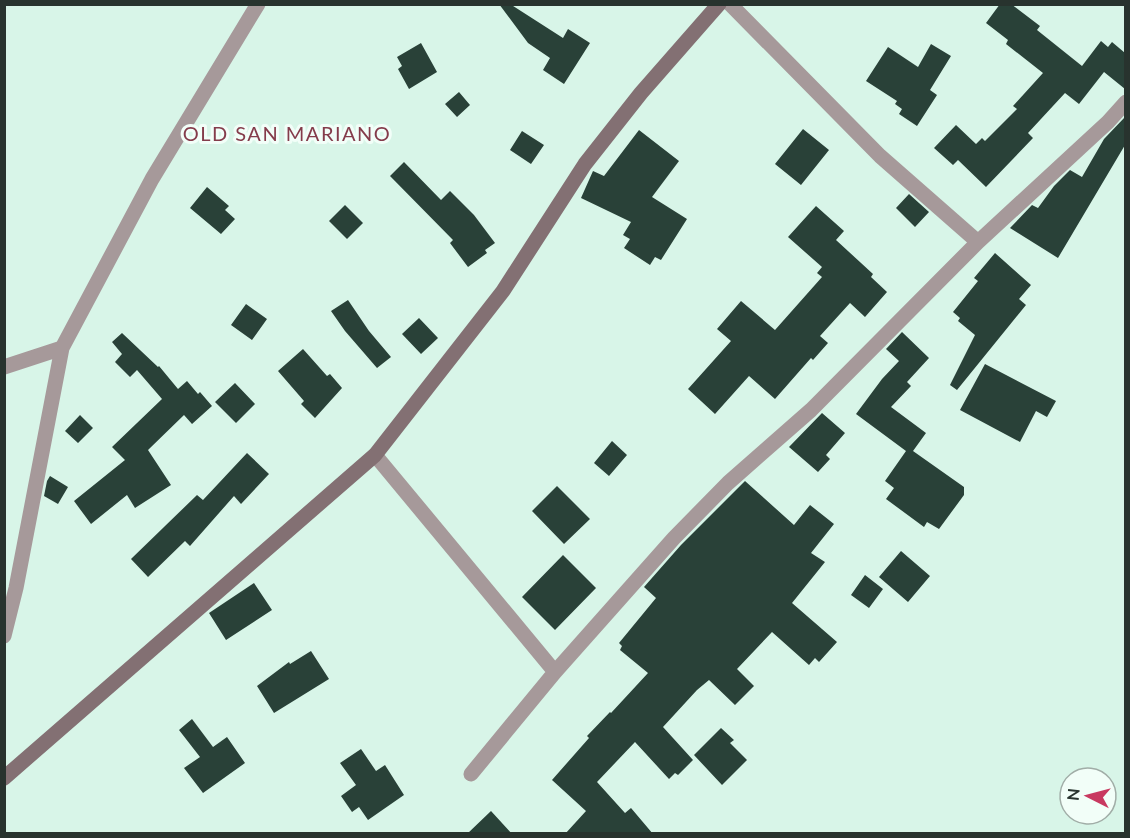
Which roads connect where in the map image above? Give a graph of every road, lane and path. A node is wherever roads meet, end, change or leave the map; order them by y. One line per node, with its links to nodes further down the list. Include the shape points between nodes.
1 (258, 4): 6 (street, via 152,179)
2 (719, 4): 8 (street, via 585,164 503,291)
3 (730, 4): 5 (street, via 880,156)
4 (1125, 102): 5 (street)
5 (978, 242): 10 (street, via 811,410 728,483)
6 (62, 348): 7 (street); 9 (street)
7 (4, 367)
8 (375, 455): 10 (street); 12 (street)
9 (4, 636)
10 (555, 672): 11 (street)
11 (471, 774)
12 (4, 778)

